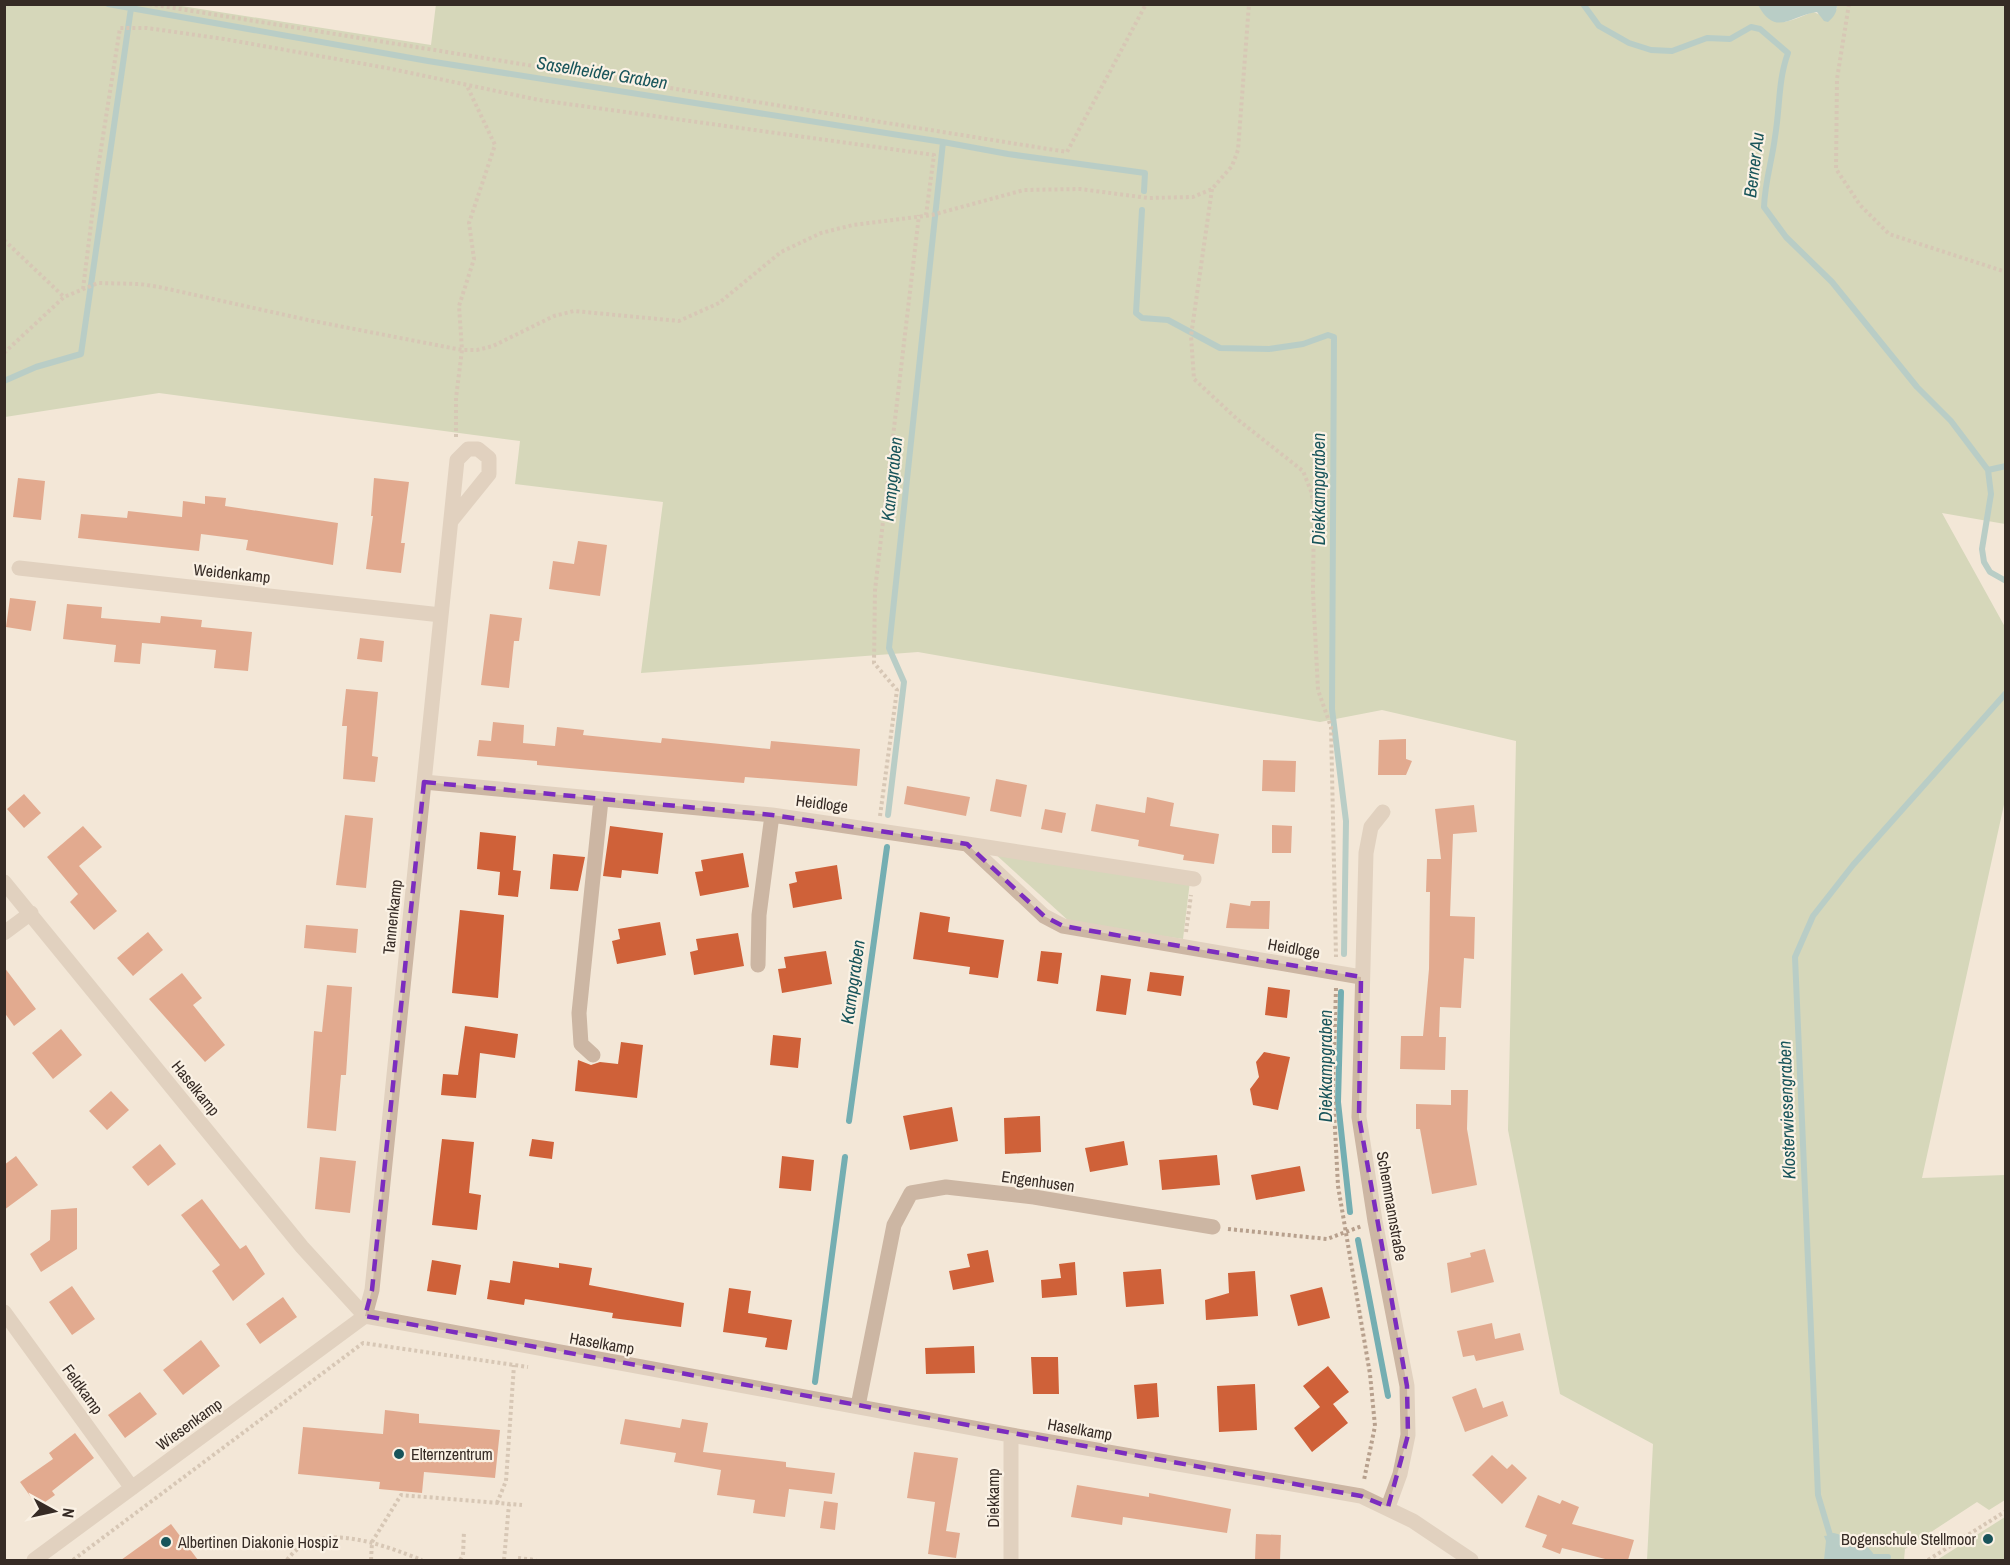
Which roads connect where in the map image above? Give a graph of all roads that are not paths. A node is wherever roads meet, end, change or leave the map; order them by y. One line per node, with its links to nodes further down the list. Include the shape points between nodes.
1 (451, 521): 1 (street, Tannenkamp, via 491,469 486,454 478,449 468,450 457,460); 3 (street, Tannenkamp)
2 (19, 568): 3 (street, Weidenkamp)
3 (441, 615): 4 (street, Tannenkamp)
4 (424, 782): 5 (street, Heidloge); 18 (street, Tannenkamp, via 372,1290)
5 (601, 800): 7 (street, Heidloge); 15 (street, via 579,1013 581,1044)
6 (1383, 812): 14 (street, Schemmannstraße, via 1371,827 1366,853)
7 (772, 815): 8 (street, Heidloge); 13 (street, via 759,915)
8 (966, 844): 9 (street); 14 (street, Heidloge, via 1044,915 1063,926)
9 (1194, 879)
10 (4, 882): 11 (street, Haselkamp)
11 (31, 913): 12 (street); 18 (street, Haselkamp, via 302,1247)
12 (4, 933)
13 (758, 965)
14 (1362, 978): 22 (street, Schemmannstraße, via 1359,1117 1407,1386 1408,1435)
15 (593, 1055)
16 (1213, 1227): 19 (street, Engenhusen, via 1034,1197 946,1187 912,1193 894,1225)
17 (4, 1312): 21 (street, Feldkamp)
18 (365, 1316): 19 (street, Haselkamp); 21 (street, Wiesenkamp)
19 (858, 1406): 20 (street, Haselkamp)
20 (1011, 1436): 22 (street, Haselkamp, via 1361,1496); 24 (street, Diekkamp)
21 (132, 1488): 23 (street, Wiesenkamp)
22 (1388, 1507): 25 (street)
23 (34, 1560)
24 (1011, 1560)
25 (1471, 1560)

